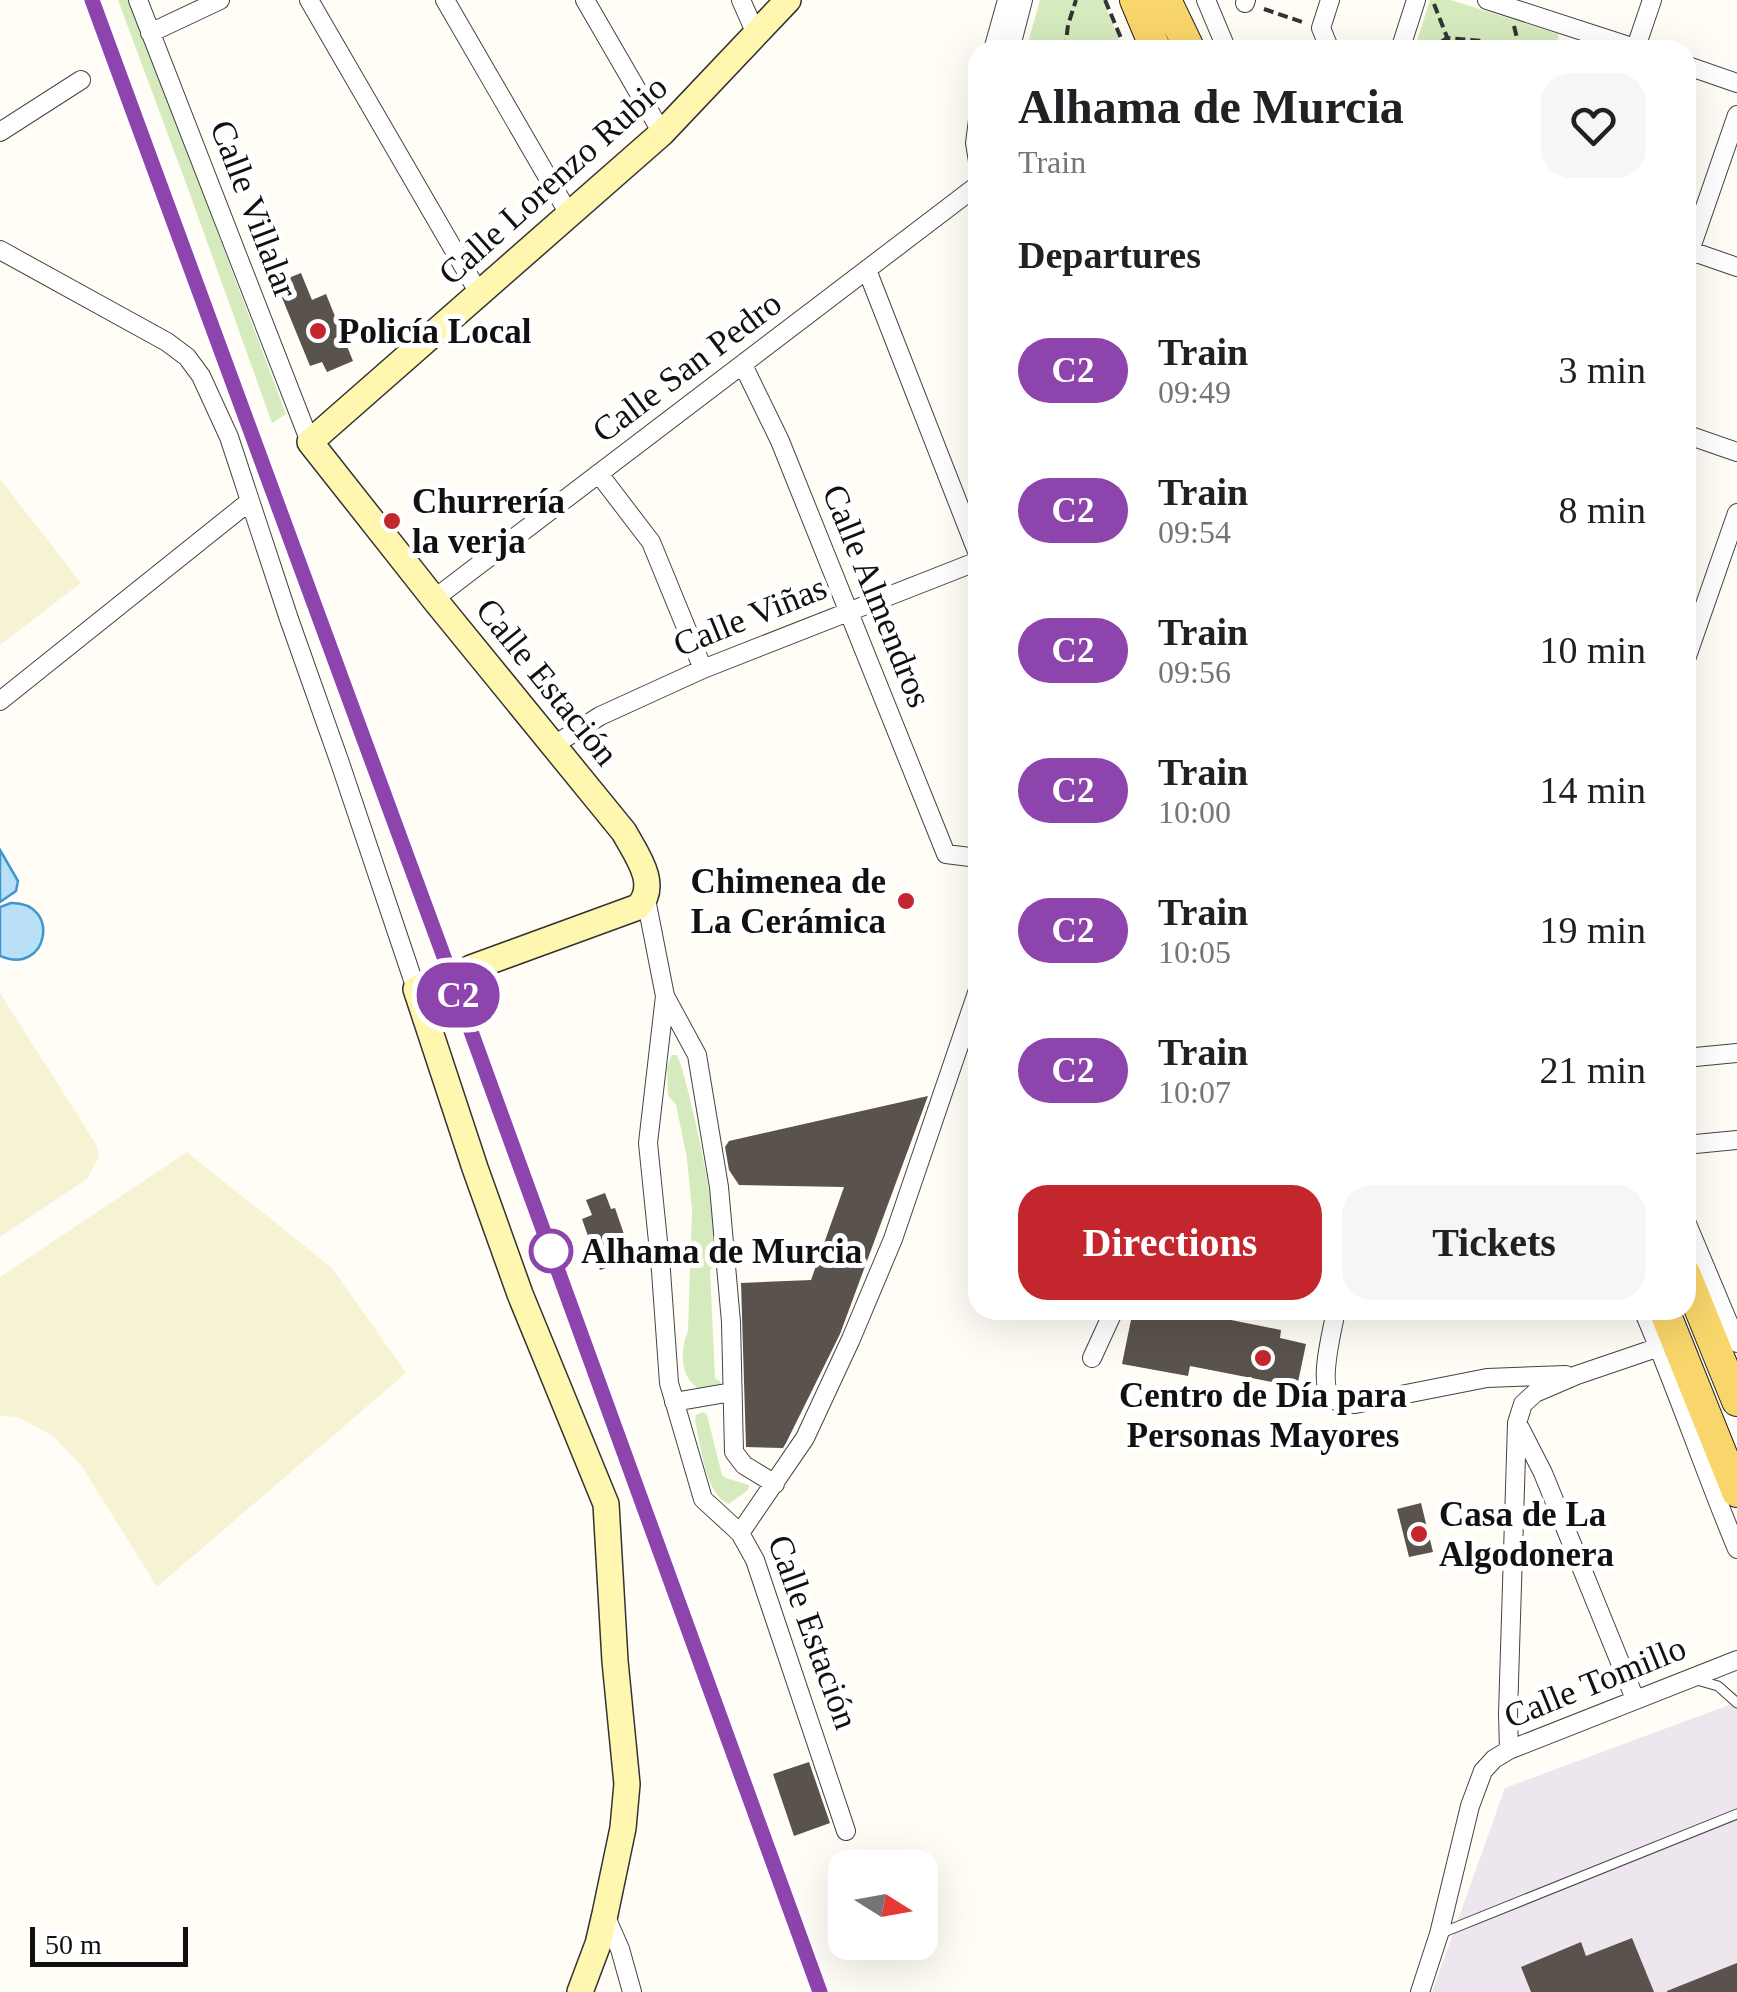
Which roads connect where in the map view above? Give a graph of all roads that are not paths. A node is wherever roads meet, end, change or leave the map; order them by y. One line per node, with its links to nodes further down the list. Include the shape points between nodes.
1 (138, 0): 18 (street, Calle Villalar)
2 (220, 0): 18 (street)
3 (309, 0): 42 (street)
4 (445, 0): 36 (street)
5 (584, 0): 34 (street)
6 (741, 0): 19 (street)
7 (788, 0): 19 (main road, Calle Lorenzo Rubio)
8 (1006, 0): 20 (street)
9 (1024, 0): 21 (street)
10 (1135, 0): 22 (main road)
11 (1166, 0): 23 (main road)
12 (1206, 0): 24 (street)
13 (1330, 0): 25 (street, via 1320,28)
14 (1416, 0): 26 (street)
15 (1486, 0): 17 (street)
16 (1652, 0): 28 (street)
17 (1510, 4): 27 (street)
18 (150, 33): 45 (street, Calle Villalar)
19 (756, 34): 34 (main road, Calle Lorenzo Rubio)
20 (996, 40)
21 (1013, 40)
22 (1152, 40)
23 (1185, 40)
24 (1222, 40)
25 (1325, 40)
26 (1403, 40)
27 (1612, 40)
28 (1640, 40)
29 (1696, 69): 31 (street)
30 (81, 80): 33 (street)
31 (1737, 82)
32 (1737, 115): 37 (street)
33 (0, 132)
34 (662, 133): 36 (main road, Calle Lorenzo Rubio)
35 (968, 193): 41 (street, Calle San Pedro)
36 (569, 214): 42 (main road, Calle Lorenzo Rubio)
37 (1696, 230)
38 (0, 250): 48 (street, via 187,356 229,437)
39 (1696, 257): 40 (street)
40 (1737, 266)
41 (867, 270): 43 (street, Calle San Pedro); 50 (street)
42 (480, 295): 45 (main road, Calle Lorenzo Rubio)
43 (743, 364): 47 (street, Calle San Pedro); 54 (street, Calle Almendros)
44 (1696, 438): 46 (street)
45 (310, 442): 52 (main road, Calle Estación)
46 (1737, 452)
47 (599, 474): 52 (street, Calle San Pedro); 55 (street, via 651,542)
48 (250, 501): 56 (street); 61 (street)
49 (1737, 512): 53 (street)
50 (968, 532)
51 (968, 562): 54 (street, Calle Viñas)
52 (434, 599): 57 (main road, Calle Estación)
53 (1696, 611)
54 (848, 612): 55 (street, Calle Viñas); 58 (street, Calle Almendros, via 946,854)
55 (703, 669): 57 (street, Calle Viñas)
56 (0, 702)
57 (554, 745): 59 (main road, Calle Estación, via 624,832 644,868)
58 (968, 857)
59 (646, 899): 60 (main road); 62 (street, Calle Estación)
60 (472, 968)
61 (426, 985): 94 (main road, via 474,1168 606,1504 627,1784)
62 (665, 996): 79 (street, Calle Estación, via 697,1056 719,1187); 81 (street, Calle Estación, via 648,1143)
63 (968, 1022): 83 (street, via 851,1339 806,1438)
64 (1737, 1053): 65 (street)
65 (1696, 1057)
66 (1737, 1140): 67 (street)
67 (1696, 1144)
68 (1696, 1249): 74 (street)
69 (1696, 1287): 74 (main road)
70 (1109, 1320): 77 (street)
71 (1334, 1320): 78 (street, via 1325,1384 1343,1404 1487,1378)
72 (1650, 1320): 76 (street)
73 (1665, 1320): 76 (main road)
74 (1724, 1323): 75 (street); 80 (main road)
75 (1737, 1343)
76 (1668, 1344): 78 (street); 84 (main road); 86 (street)
77 (1092, 1358)
78 (1577, 1375): 82 (street, via 1535,1393)
79 (732, 1392): 81 (street); 83 (street, Calle Estación, via 734,1452)
80 (1737, 1401)
81 (674, 1402): 85 (street, Calle Estación, via 702,1499)
82 (1517, 1423): 89 (street); 91 (street)
83 (774, 1484): 85 (street)
84 (1737, 1492)
85 (740, 1532): 93 (street, Calle Estación)
86 (1737, 1549)
87 (1737, 1660): 88 (street, Calle Tomillo)
88 (1690, 1678): 89 (street, Calle Tomillo); 90 (lane, via 1718,1686)
89 (1635, 1700): 91 (street, Calle Tomillo)
90 (1737, 1703)
91 (1509, 1750): 95 (street, Calle Tomillo, via 1483,1771)
92 (1737, 1814): 95 (lane)
93 (846, 1831)
94 (605, 1914): 96 (main road); 97 (street)
95 (1440, 1934): 98 (street)
96 (580, 1992)
97 (632, 1992)
98 (1420, 1992)

